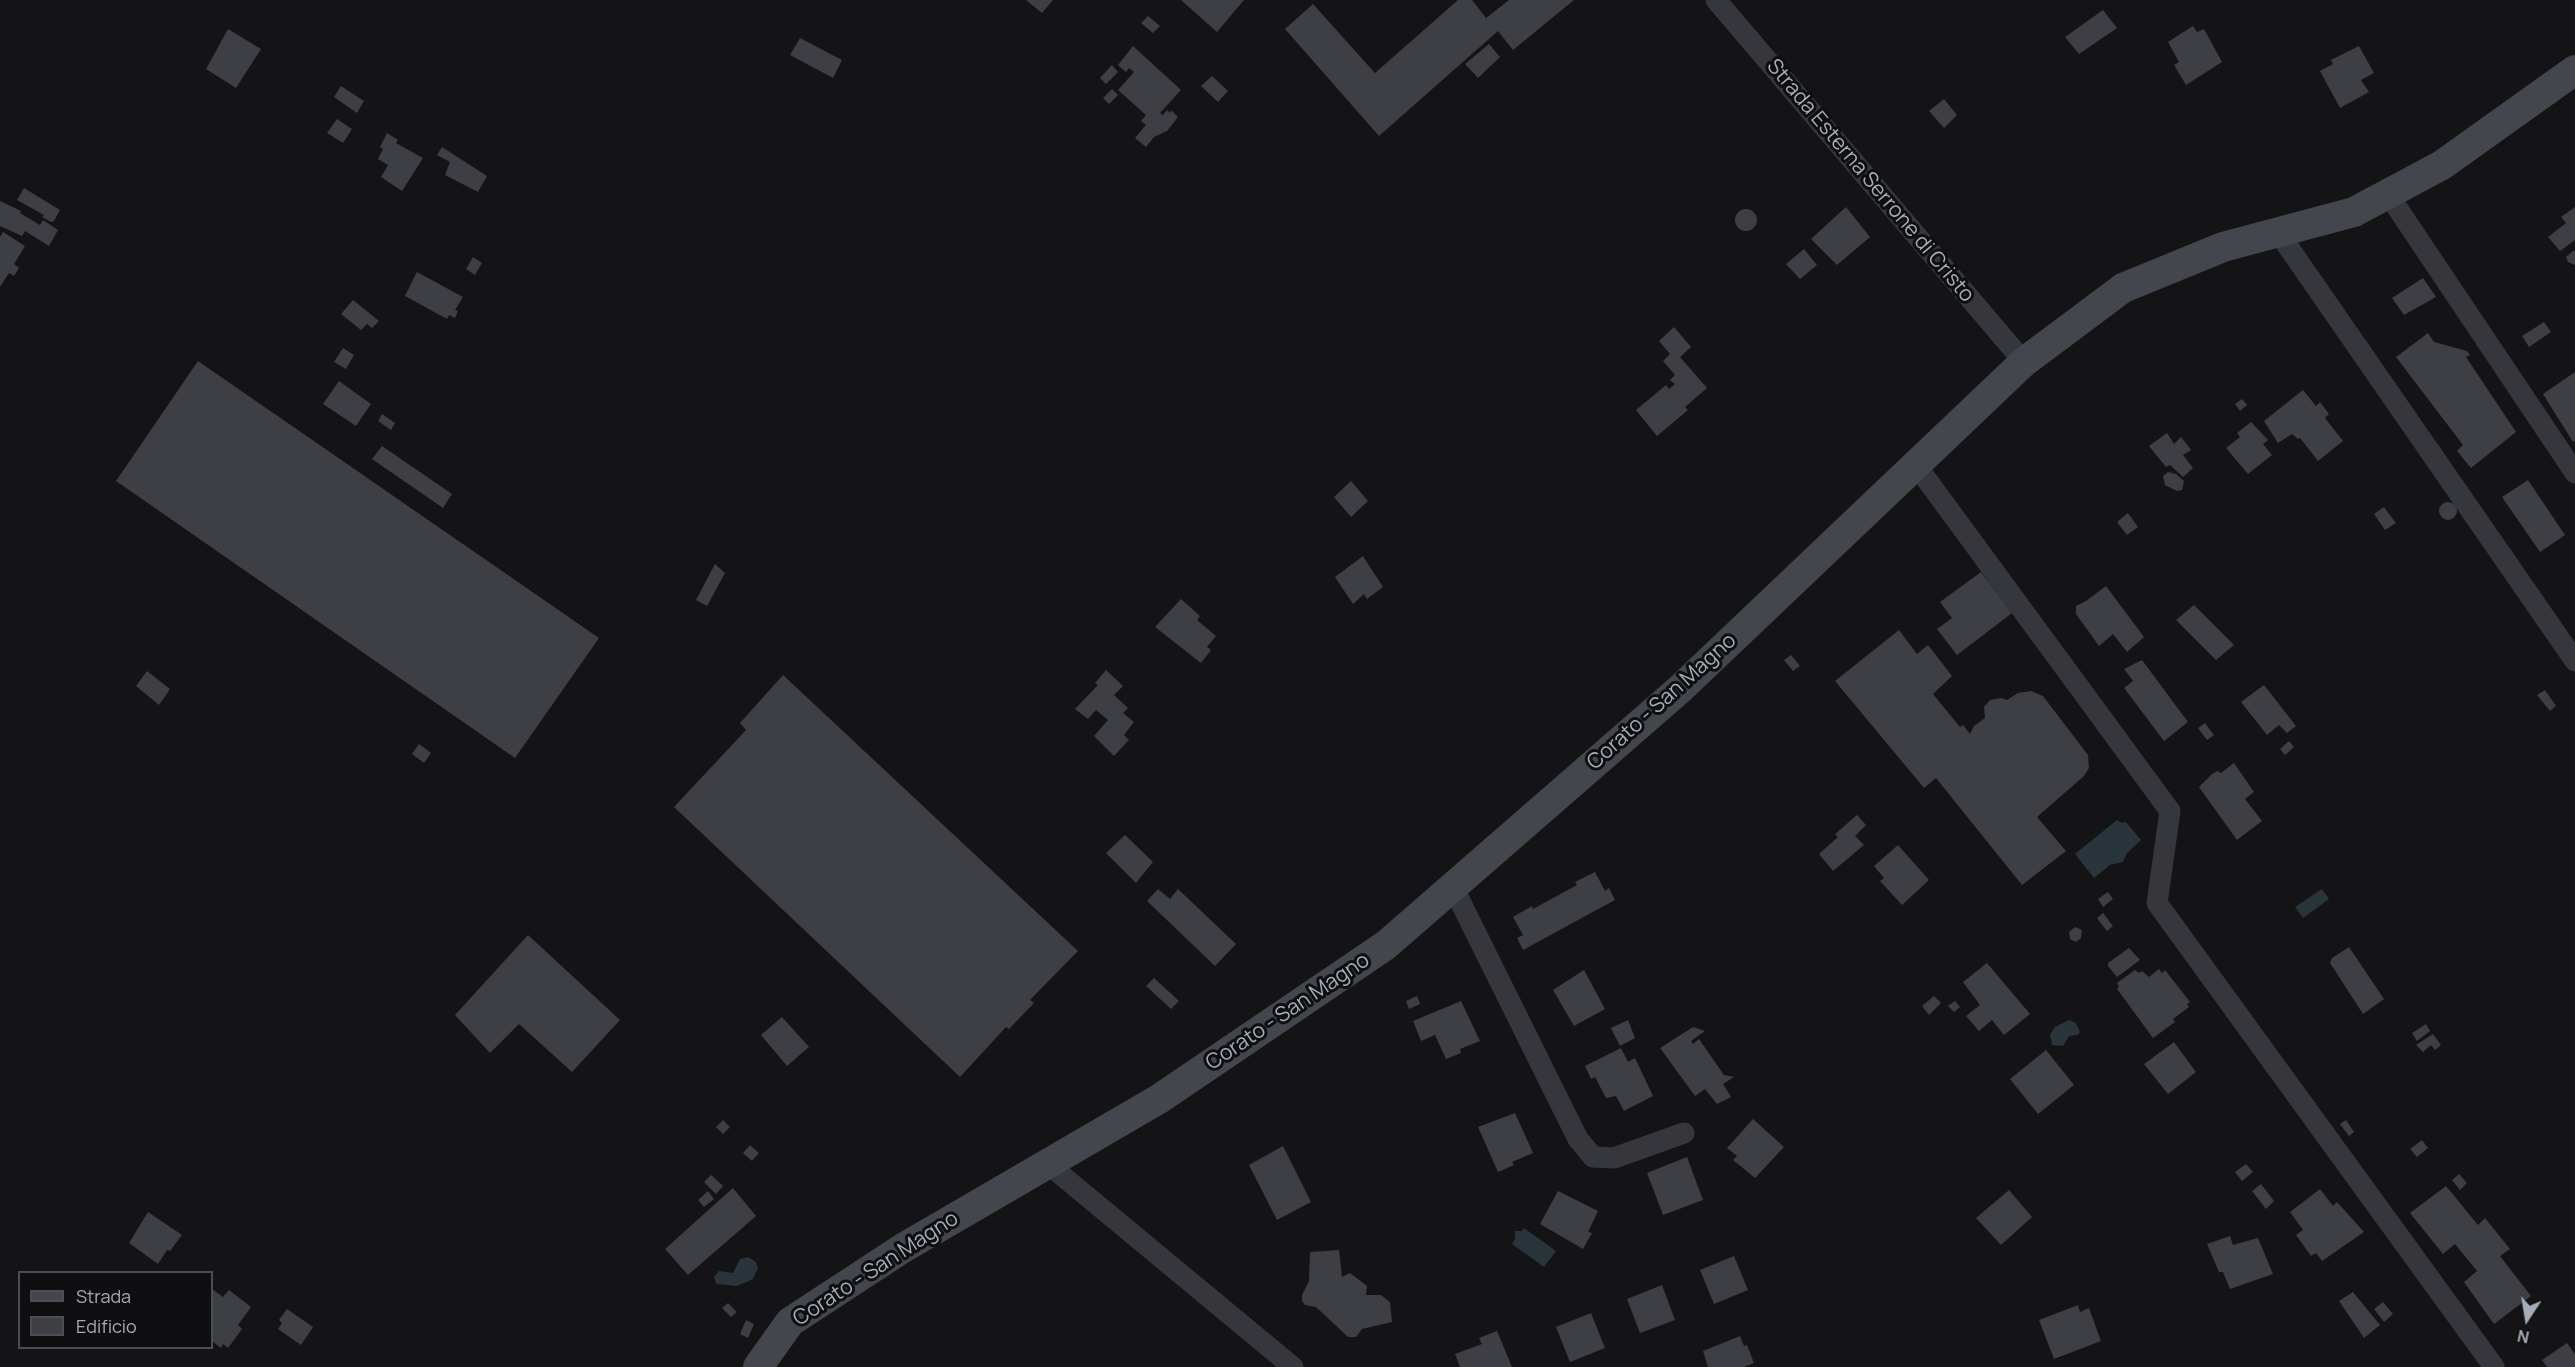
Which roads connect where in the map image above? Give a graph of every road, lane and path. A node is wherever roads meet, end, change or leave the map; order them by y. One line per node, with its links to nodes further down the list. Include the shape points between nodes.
1 (1716, 0): 5 (street, Strada Esterna Serrone di Cristo)
2 (2575, 70): 3 (main road, Corato - San Magno, via 2442,165)
3 (2388, 194): 4 (main road, Corato - San Magno, via 2354,212); 7 (street)
4 (2278, 232): 5 (main road, Corato - San Magno, via 2223,247 2123,288); 8 (street)
5 (2024, 362): 6 (main road, Corato - San Magno)
6 (1916, 465): 9 (main road, Corato - San Magno, via 1680,689); 14 (street, via 2170,811 2157,903)
7 (2575, 474)
8 (2575, 661)
9 (1453, 886): 10 (street, via 1578,1139 1593,1157 1614,1158); 11 (main road, Corato - San Magno, via 1386,945 1159,1099)
10 (1684, 1133)
11 (1048, 1164): 12 (main road, Corato - San Magno, via 903,1248 790,1322); 13 (street)
12 (758, 1367)
13 (1293, 1367)
14 (2494, 1367)

